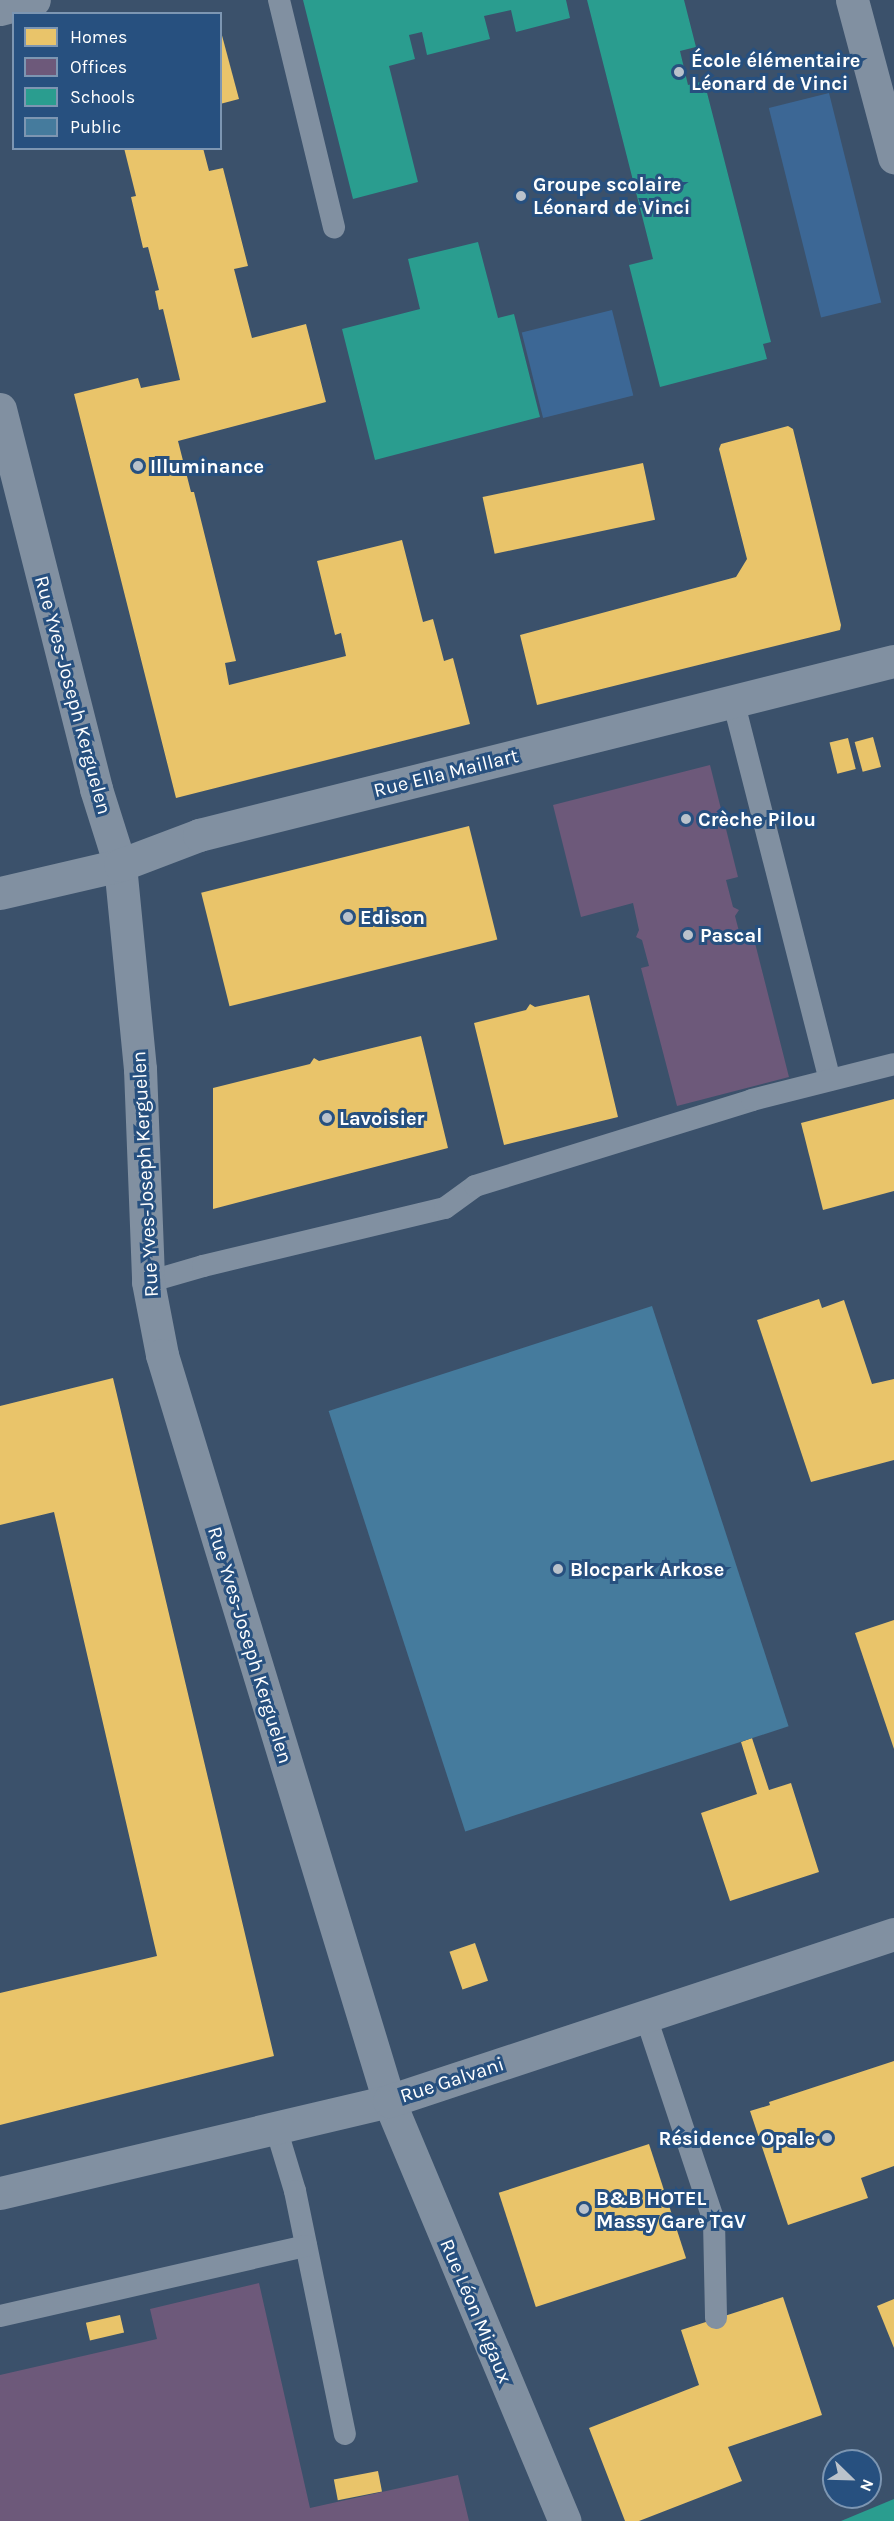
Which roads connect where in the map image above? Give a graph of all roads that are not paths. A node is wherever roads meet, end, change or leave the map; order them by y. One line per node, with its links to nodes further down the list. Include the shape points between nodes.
1 (34, 0): 4 (street)
2 (279, 0): 6 (lane)
3 (852, 0): 5 (street)
4 (0, 9)
5 (892, 143)
6 (334, 227)
7 (0, 409): 10 (street, Rue Yves-Joseph Kerguelen, via 96,789)
8 (894, 661): 9 (street, Rue Ella Maillart)
9 (733, 700): 10 (street, Rue Ella Maillart, via 199,835); 13 (lane)
10 (120, 865): 11 (street, Rue Ella Maillart); 14 (street, Rue Yves-Joseph Kerguelen, via 140,1069)
11 (0, 893)
12 (894, 1064): 13 (lane)
13 (830, 1080): 14 (lane, via 752,1100 475,1186 445,1208)
14 (147, 1282): 17 (street, Rue Yves-Joseph Kerguelen, via 162,1355)
15 (894, 1934): 16 (street, Rue Galvani)
16 (646, 2017): 17 (street, Rue Galvani); 22 (lane, via 714,2221)
17 (388, 2101): 18 (street, Rue Galvani); 24 (street, Rue Léon Migaux)
18 (276, 2128): 19 (street, Rue Galvani); 20 (lane)
19 (0, 2193)
20 (306, 2246): 21 (lane); 23 (lane)
21 (0, 2316)
22 (716, 2318)
23 (345, 2434)
24 (565, 2521)

